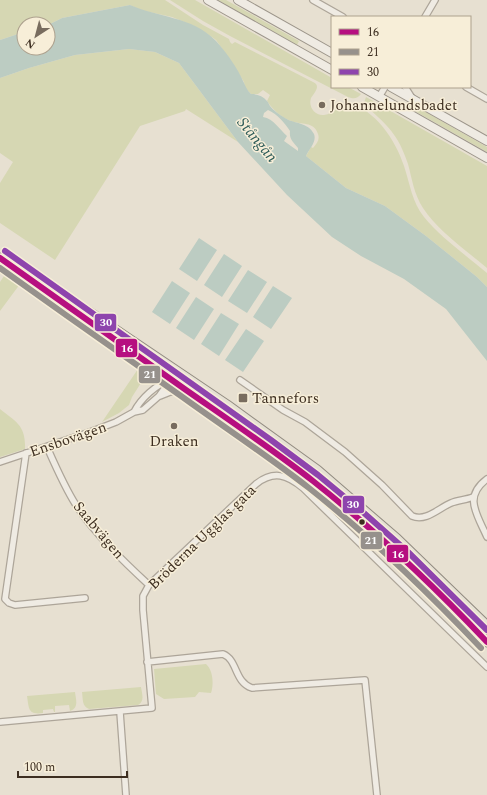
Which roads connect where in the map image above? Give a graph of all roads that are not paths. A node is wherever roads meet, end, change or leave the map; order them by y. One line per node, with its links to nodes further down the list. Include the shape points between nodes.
1 (208, 0): 8 (main road)
2 (238, 0): 7 (main road)
3 (313, 0): 5 (street)
4 (435, 0): 6 (street)
5 (341, 16)
6 (426, 16)
7 (331, 52)
8 (331, 69)
9 (364, 88): 14 (main road)
10 (384, 88): 14 (street)
11 (393, 88): 16 (main road)
12 (406, 88): 16 (street)
13 (468, 88): 15 (street)
14 (380, 97): 18 (main road)
15 (487, 99)
16 (414, 100): 17 (main road)
17 (487, 141)
18 (487, 158)
19 (0, 258): 20 (main road, via 95,316); 21 (main road)
20 (177, 371): 21 (street, Ensbovägen); 34 (main road, via 264,431 336,486 407,548)
21 (171, 379): 23 (main road); 24 (street, Ensbovägen); 25 (street, Ensbovägen, via 159,385 138,403)
22 (240, 380): 30 (street, via 305,422 345,452 412,516 424,517 452,502)
23 (185, 389): 24 (street, Ensbovägen); 35 (main road, via 286,460 362,521 434,587)
24 (159, 396): 25 (street, Ensbovägen, via 143,410)
25 (134, 412): 26 (street, Ensbovägen, via 110,425)
26 (47, 447): 27 (street, Ensbovägen); 32 (street, Saabvägen, via 76,505 126,564)
27 (26, 454): 28 (street, Ensbovägen); 33 (street, via 5,599 15,605)
28 (0, 462)
29 (487, 479): 30 (street, via 480,485)
30 (473, 498): 31 (street, via 474,507)
31 (487, 537)
32 (149, 585): 36 (street, Bröderna Ugglas gata, via 143,596); 37 (street, Bröderna Ugglas gata, via 262,479 281,475 303,488)
33 (84, 598)
34 (487, 626)
35 (487, 642)
36 (147, 662): 38 (street, Bröderna Ugglas gata, via 152,708); 41 (street, via 223,654 230,659 242,682 252,688 366,680)
37 (487, 667)
38 (120, 712): 39 (street); 40 (street)
39 (0, 722)
40 (126, 795)
41 (377, 795)

